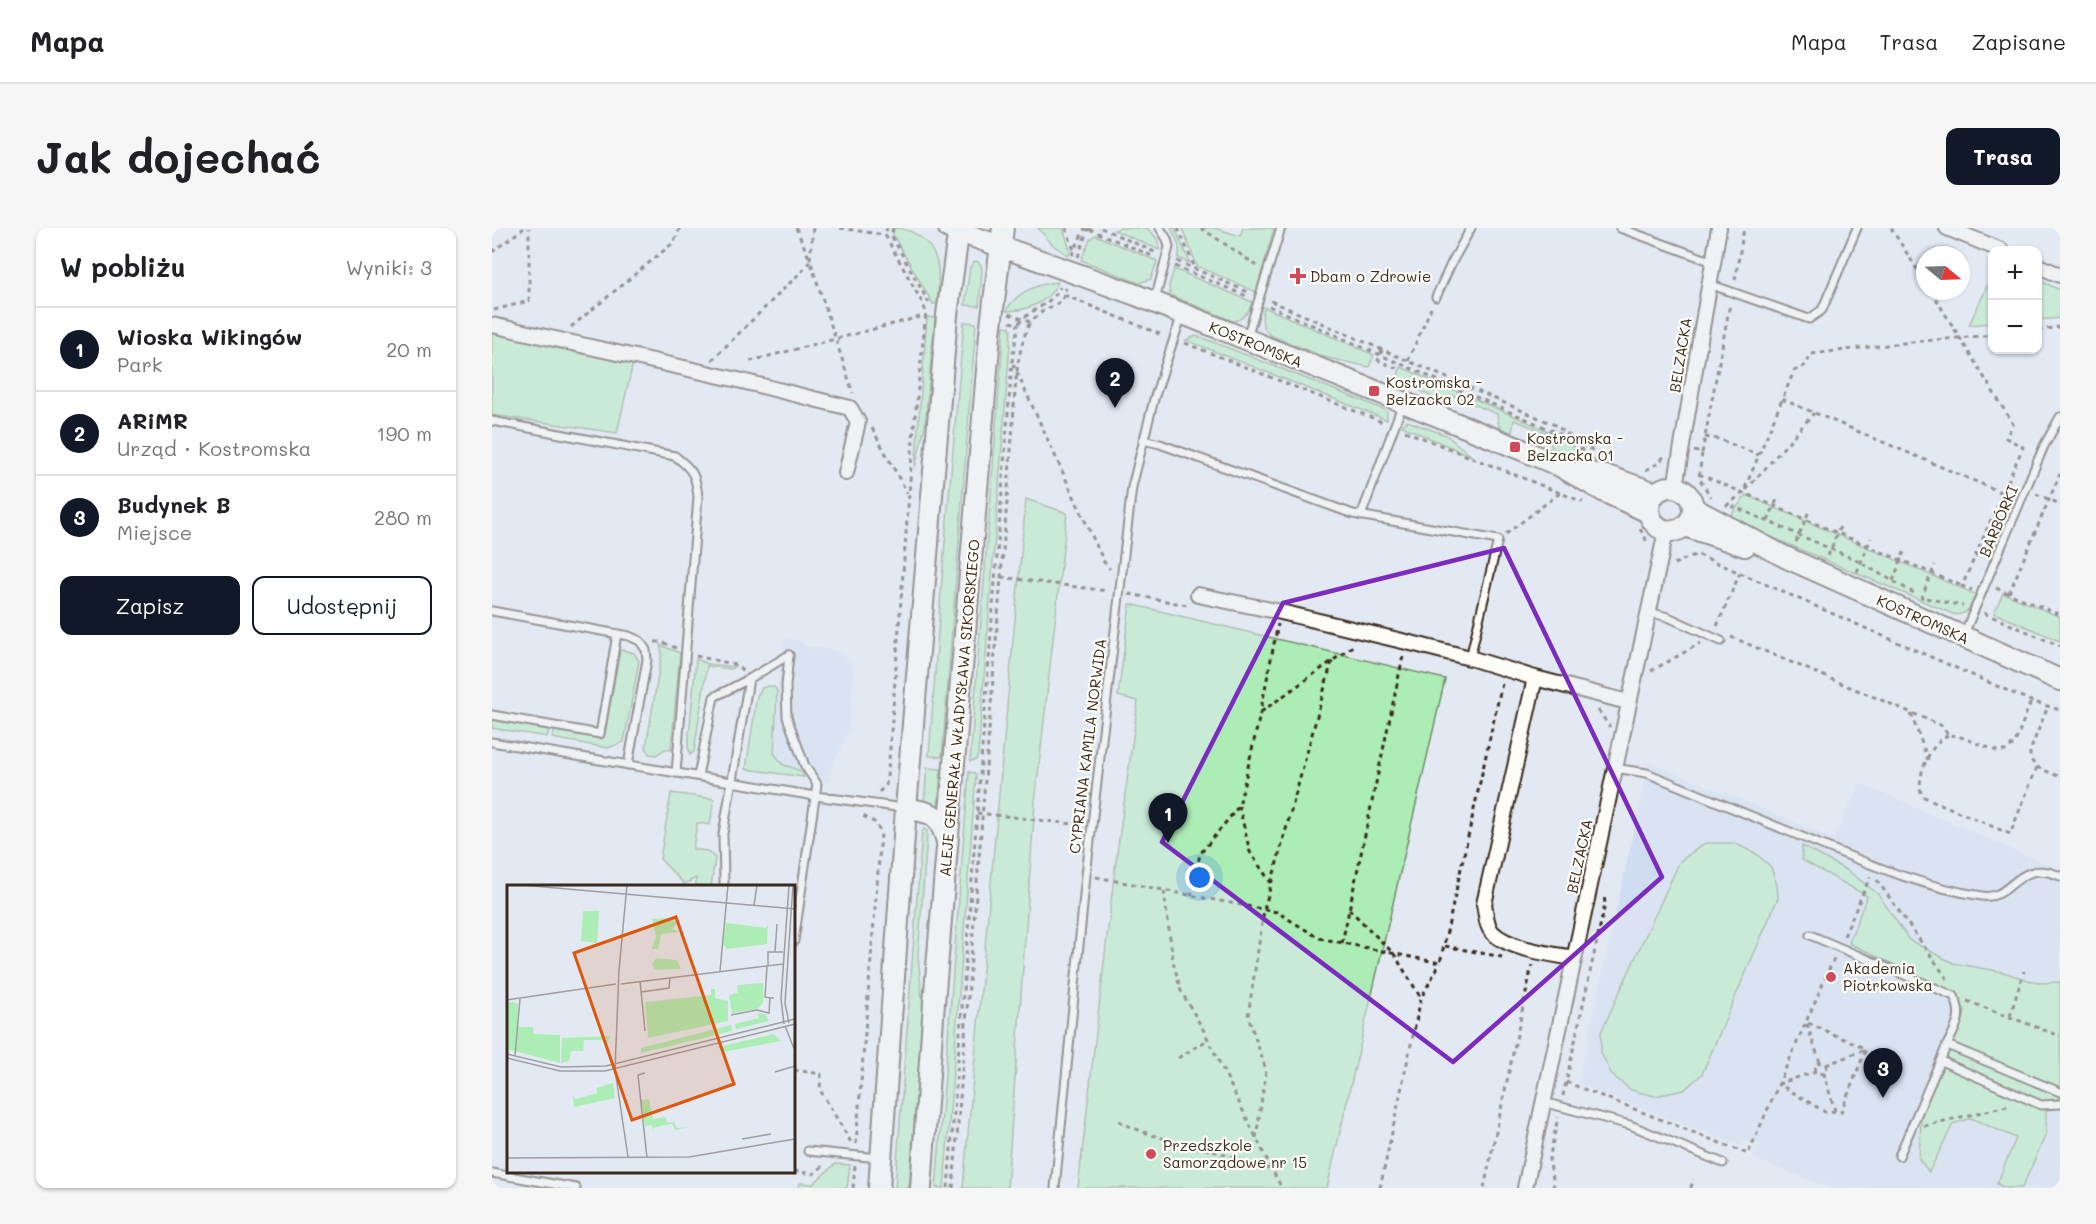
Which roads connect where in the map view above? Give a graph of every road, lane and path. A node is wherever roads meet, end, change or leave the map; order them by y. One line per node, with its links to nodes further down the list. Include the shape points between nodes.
1 (524, 228): 28 (path)
2 (529, 228): 46 (path, via 529,301)
3 (681, 228): 54 (path, via 673,243)
4 (796, 228): 30 (path)
5 (813, 228): 30 (path)
6 (840, 228): 24 (path)
7 (886, 228): 24 (path)
8 (1066, 228): 27 (path)
9 (1087, 228): 27 (path); 29 (path); 36 (path)
10 (1113, 228): 23 (path)
11 (1160, 228): 31 (lane, via 1169,247)
12 (1178, 228): 35 (path)
13 (1201, 228): 37 (path)
14 (1281, 228): 37 (lane)
15 (1472, 228): 42 (lane)
16 (1620, 228): 32 (lane)
17 (1719, 228): 32 (street, BELZACKA)
18 (1744, 228): 40 (path)
19 (1857, 228): 40 (lane, via 1822,310 1809,319)
20 (1891, 228): 33 (path)
21 (1947, 228): 26 (street)
22 (955, 229): 25 (main road, KOSTROMSKA); 179 (main road)
23 (1109, 231)
24 (885, 236): 48 (path, via 923,304)
25 (1001, 237): 36 (main road, KOSTROMSKA); 183 (main road, ALEJE GENERAŁA WŁADYSŁAWA SIKORSKIEGO)
26 (1991, 246)
27 (1074, 250): 36 (path)
28 (492, 252)
29 (1158, 258)
30 (810, 260): 57 (path); 64 (path)
31 (1166, 262): 44 (path); 45 (lane)
32 (1713, 262): 39 (street, BELZACKA)
33 (1916, 268)
34 (2042, 268): 38 (street)
35 (1196, 269)
36 (1070, 272): 45 (main road, KOSTROMSKA); 51 (path, via 1057,295)
37 (1268, 273): 44 (lane)
38 (2060, 275)
39 (1709, 284): 40 (lane); 81 (street, BELZACKA)
40 (1733, 291): 79 (path)
41 (1064, 295): 58 (path)
42 (1436, 297): 66 (path)
43 (1937, 300): 59 (path)
44 (1258, 302): 60 (lane); 62 (path)
45 (1154, 303): 47 (main road, KOSTROMSKA)
46 (492, 310)
47 (1182, 314): 58 (lane, CYPRIANA KAMILA NORWIDA); 60 (main road, KOSTROMSKA)
48 (924, 316): 57 (path); 95 (path)
49 (1005, 321): 51 (path)
50 (1030, 322): 69 (path)
51 (1018, 324): 67 (path)
52 (492, 325): 86 (street, via 850,408 858,422)
53 (2060, 327): 55 (path)
54 (570, 328)
55 (2042, 329)
56 (1988, 336): 59 (path)
57 (835, 338): 65 (path); 71 (path)
58 (1173, 339): 78 (path); 80 (lane, CYPRIANA KAMILA NORWIDA)
59 (1961, 339): 72 (path, via 1811,354 1806,365 1794,371); 94 (path, via 2013,424 2006,438 2023,447)
60 (1246, 340): 73 (main road, KOSTROMSKA)
61 (1382, 350): 62 (path)
62 (1380, 354): 68 (path)
63 (1400, 358): 68 (path)
64 (710, 361)
65 (750, 361)
66 (1408, 361)
67 (1012, 362): 69 (path); 180 (path)
68 (1398, 362): 70 (path, via 1558,433 1581,450 1606,460 1555,425)
69 (1018, 370): 127 (path, via 1104,562); 181 (path)
70 (1443, 376)
71 (855, 398)
72 (1782, 399): 74 (path); 83 (path)
73 (1403, 403): 78 (lane); 84 (main road, KOSTROMSKA)
74 (1814, 413): 91 (path); 94 (path)
75 (2060, 417): 90 (lane, BARBÓRKI)
76 (492, 420): 149 (lane, via 675,456 689,467 696,479 698,497)
77 (871, 427): 95 (path)
78 (1394, 427): 92 (path); 106 (lane)
79 (1705, 437): 82 (path); 83 (path)
80 (1143, 440): 106 (lane); 127 (lane, CYPRIANA KAMILA NORWIDA, via 1131,487)
81 (1681, 449): 82 (path); 85 (path, via 1669,447 1659,464); 89 (street, BELZACKA)
82 (1702, 453): 87 (path)
83 (1759, 455): 91 (path)
84 (1560, 466): 93 (main road, KOSTROMSKA, via 1610,477); 107 (main road, KOSTROMSKA)
85 (1642, 471)
86 (846, 473)
87 (1699, 474): 91 (path); 99 (path)
88 (2060, 474): 97 (path)
89 (1675, 487): 93 (main road, via 1664,487); 110 (main road, via 1688,495)
90 (2026, 490): 97 (path); 98 (lane, BARBÓRKI)
91 (1743, 492): 103 (path); 104 (path)
92 (1560, 493): 100 (path); 115 (path)
93 (1655, 493): 107 (main road)
94 (2002, 493): 98 (path); 131 (path)
95 (908, 496): 177 (path, via 886,782 881,792 867,793)
96 (1778, 497): 103 (path)
97 (2049, 499): 101 (path); 132 (path)
98 (2021, 500): 129 (lane, BARBÓRKI)
99 (1714, 501)
100 (1589, 504)
101 (2060, 504)
102 (1718, 505): 104 (path)
103 (1774, 506): 108 (path); 109 (path)
104 (1724, 508): 109 (path, via 1735,507)
105 (1809, 511): 108 (path)
106 (1361, 516): 115 (lane)
107 (1643, 519): 110 (main road, via 1656,526); 123 (path, via 1645,560)
108 (1806, 519): 112 (path); 113 (path)
109 (1768, 521): 113 (path); 116 (path)
110 (1681, 522): 116 (main road, KOSTROMSKA); 120 (main road, KOSTROMSKA); 123 (street, BELZACKA)
111 (1841, 524): 112 (path)
112 (1838, 532): 117 (path); 118 (path)
113 (1799, 535): 118 (path); 120 (path)
114 (1871, 538): 117 (path)
115 (1498, 540): 150 (lane)
116 (1759, 543): 120 (main road, KOSTROMSKA)
117 (1868, 546): 121 (path); 122 (path)
118 (1831, 548): 122 (path); 125 (path)
119 (1904, 552): 121 (path)
120 (1787, 558): 125 (main road, KOSTROMSKA)
121 (1901, 560): 126 (path); 128 (path)
122 (1861, 562): 128 (path); 130 (path)
123 (1659, 563): 139 (street, BELZACKA); 159 (path, via 1670,566 1697,554)
124 (1935, 565): 126 (path)
125 (1820, 573): 130 (main road, KOSTROMSKA)
126 (1932, 573): 131 (path); 136 (path)
127 (1121, 579): 182 (lane, CYPRIANA KAMILA NORWIDA)
128 (1893, 581): 135 (path); 136 (path)
129 (1986, 584): 132 (path); 133 (lane, BARBÓRKI)
130 (1851, 586): 135 (main road, KOSTROMSKA)
131 (1962, 586): 133 (path)
132 (2009, 593): 140 (path)
133 (1982, 594): 137 (lane, BARBÓRKI)
134 (1198, 595): 150 (street)
135 (1885, 602): 136 (main road, KOSTROMSKA)
136 (1918, 606): 137 (path); 143 (main road, KOSTROMSKA)
137 (1975, 609): 143 (lane, BARBÓRKI); 147 (path)
138 (492, 611): 142 (lane)
139 (1648, 612): 144 (lane); 160 (street, BELZACKA)
140 (2060, 615)
141 (1278, 623): 163 (path)
142 (617, 633): 165 (lane, via 600,734); 169 (lane, via 640,641 647,660)
143 (1963, 637): 158 (main road, KOSTROMSKA)
144 (1724, 638): 164 (path)
145 (1359, 641): 152 (path)
146 (655, 642): 149 (path)
147 (2060, 646)
148 (1404, 651): 191 (path)
149 (687, 652): 172 (lane)
150 (1470, 658): 154 (street)
151 (704, 659): 157 (path, via 737,665)
152 (1332, 661): 163 (path); 187 (path)
153 (1649, 662): 155 (path)
154 (1506, 668): 156 (street); 199 (path)
155 (1647, 674)
156 (1535, 678): 160 (street); 198 (street, via 1485,904 1486,919 1491,931 1502,939 1528,949)
157 (749, 679): 173 (lane, via 714,697); 175 (lane); 176 (lane, via 789,655 787,717 805,766 816,783)
158 (2060, 680)
159 (2031, 701): 161 (path); 166 (path, via 2015,743 2005,750 1997,751 1958,735)
160 (1628, 702): 171 (street, BELZACKA)
161 (2048, 706): 162 (path); 170 (path, via 2030,751 2030,759)
162 (2060, 710)
163 (1260, 712): 178 (path)
164 (1910, 713): 166 (path, via 1943,726); 168 (path)
165 (492, 715)
166 (1948, 735): 168 (path, via 1936,743)
167 (492, 742): 169 (lane)
168 (1928, 760): 170 (path, via 1920,785 1922,796 2010,834)
169 (628, 765): 172 (lane)
170 (2037, 767): 174 (path)
171 (1614, 768): 185 (lane, via 1647,773 1882,869 1933,885 1988,897 2033,872); 198 (street, BELZACKA)
172 (676, 773): 173 (lane)
173 (698, 776): 175 (lane)
174 (2060, 777)
175 (732, 782): 176 (lane); 186 (lane, via 723,834)
176 (815, 796): 177 (lane); 193 (lane)
177 (865, 804): 179 (lane); 214 (path, via 863,816 876,824 881,834 856,1151 820,1090 821,1074)
178 (1239, 806): 187 (path, via 1250,852); 190 (path, via 1200,854)
179 (906, 808): 183 (main road, via 936,816); 232 (main road)
180 (977, 813): 181 (path); 242 (path)
181 (982, 813): 182 (path); 243 (path)
182 (1092, 826): 184 (lane, CYPRIANA KAMILA NORWIDA)
183 (947, 843): 241 (main road, ALEJE GENERAŁA WŁADYSŁAWA SIKORSKIEGO)
184 (1086, 875): 189 (path); 244 (lane, CYPRIANA KAMILA NORWIDA)
185 (2060, 876)
186 (724, 882)
187 (1271, 883): 192 (path)
188 (1602, 885): 217 (path, via 1605,904)
189 (1164, 891): 190 (path); 207 (path, via 1180,991)
190 (1191, 896): 192 (path)
191 (1349, 908): 195 (path); 197 (path)
192 (1264, 910): 195 (path, via 1277,912 1319,938); 227 (path, via 1248,1016 1266,1070)
193 (795, 933)
194 (1810, 935): 196 (lane)
195 (1342, 943): 197 (path)
196 (1839, 948): 203 (lane); 203 (path, via 1872,873); 205 (path)
197 (1394, 954): 199 (path); 202 (path)
198 (1574, 958): 221 (street, BELZACKA)
199 (1440, 963): 202 (path)
200 (1532, 963): 247 (path)
201 (2024, 971): 204 (path)
202 (1421, 998): 246 (path)
203 (1958, 998): 204 (path); 208 (lane, via 1958,1023)
204 (2010, 1016): 206 (path)
205 (1806, 1022): 209 (path); 212 (path); 218 (path)
206 (2060, 1036)
207 (1209, 1039): 210 (path); 227 (path)
208 (1947, 1045): 211 (lane); 219 (lane)
209 (1866, 1049): 213 (path); 224 (path, via 1841,1112)
210 (1178, 1058)
211 (1941, 1061): 220 (lane); 226 (lane)
212 (1820, 1062): 213 (path); 215 (path)
213 (1827, 1065): 216 (path)
214 (795, 1070)
215 (1816, 1071): 216 (path); 218 (path)
216 (1824, 1074): 224 (path)
217 (1566, 1082): 218 (path, via 1748,1154); 223 (path)
218 (1779, 1084): 224 (path, via 1826,1112)
219 (2060, 1092)
220 (2032, 1101): 222 (lane, via 2041,1105); 226 (path)
221 (1543, 1102): 223 (lane); 248 (street, BELZACKA)
222 (2060, 1104)
223 (1561, 1106): 233 (lane, via 1630,1125); 249 (path, via 1549,1160)
224 (1834, 1111)
225 (1119, 1121): 234 (path, via 1175,1143)
226 (1911, 1129): 231 (lane)
227 (1256, 1138): 234 (path)
228 (808, 1151): 229 (lane)
229 (836, 1153): 230 (lane); 235 (path, via 813,1174)
230 (855, 1155): 232 (lane); 239 (path)
231 (1899, 1156)
232 (881, 1158): 240 (main road)
233 (1723, 1163)
234 (1272, 1170): 245 (path)
235 (795, 1171)
236 (492, 1173): 238 (lane)
237 (1693, 1179): 250 (path)
238 (576, 1188)
239 (853, 1188)
240 (879, 1188)
241 (921, 1188)
242 (948, 1188)
243 (953, 1188)
244 (1055, 1188)
245 (1282, 1188)
246 (1380, 1188)
247 (1484, 1188)
248 (1525, 1188)
249 (1553, 1188)
250 (1691, 1188)

